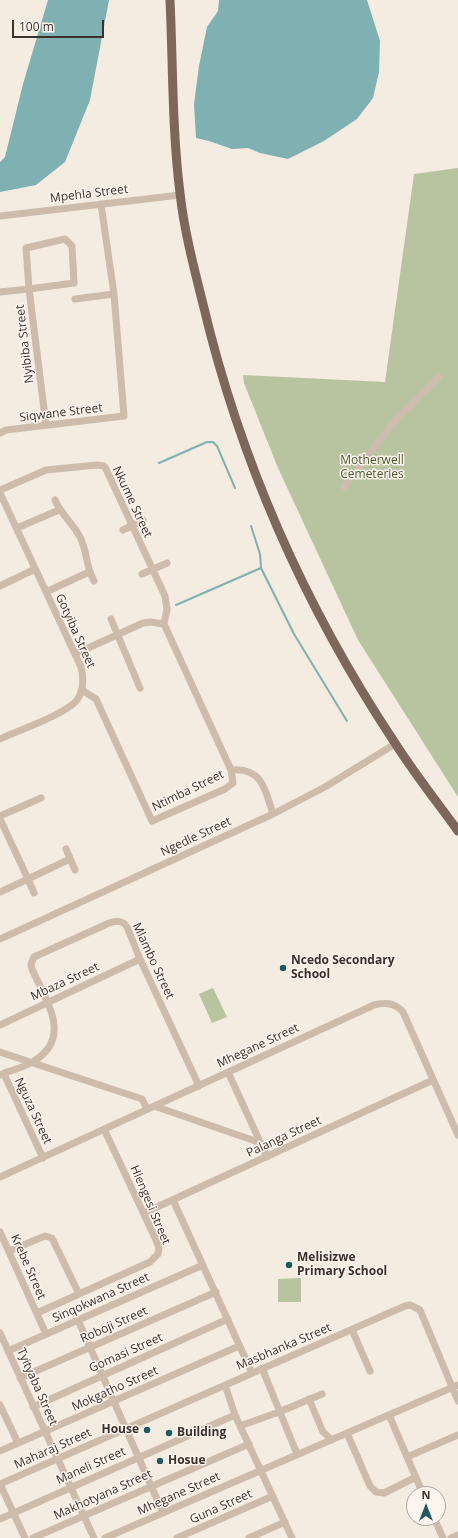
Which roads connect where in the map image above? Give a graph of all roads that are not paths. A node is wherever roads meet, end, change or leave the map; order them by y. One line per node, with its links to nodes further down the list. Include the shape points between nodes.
1 (170, 0): 2 (main road)
2 (180, 195): 3 (street, Mpehla Street); 35 (main road, via 213,346 229,399 273,517 317,611)
3 (101, 204): 4 (street, Mpehla Street); 7 (street)
4 (0, 216)
5 (29, 289): 5 (street, via 26,248 56,240 68,240 72,246 74,283); 6 (street, Nyibiba Street); 10 (street, Nyibiba Street)
6 (0, 292)
7 (114, 294): 8 (street); 10 (street, Siqwane Street, via 124,416)
8 (74, 299)
9 (439, 377): 12 (street, via 396,419)
10 (46, 425): 11 (street, Siqwane Street)
11 (1, 429)
12 (344, 487)
13 (0, 491): 17 (street, Nkume Street, via 46,470 101,465 106,469); 18 (street, Gotyiba Street)
14 (55, 500): 15 (street)
15 (59, 510): 18 (street); 23 (street, via 80,537)
16 (143, 520): 17 (street)
17 (131, 526): 19 (street); 22 (street, Nkume Street)
18 (17, 528): 21 (street, Gotyiba Street)
19 (123, 530)
20 (167, 563): 22 (street)
21 (35, 569): 26 (street); 27 (street, Gotyiba Street)
22 (152, 569): 24 (street); 29 (street, Nkume Street, via 166,601)
23 (89, 572): 25 (street); 27 (street)
24 (142, 574)
25 (94, 581)
26 (0, 586)
27 (46, 592): 31 (street, Gotyiba Street)
28 (111, 619): 30 (street)
29 (164, 624): 30 (street, via 147,622); 36 (street, Ntimba Street)
30 (117, 635): 31 (street); 32 (street)
31 (75, 654): 33 (street, Gotyiba Street, via 83,675)
32 (140, 688)
33 (82, 690): 34 (street, via 77,700 64,710); 36 (street, Ntimba Street, via 96,699 152,821 231,785)
34 (0, 739)
35 (395, 744): 38 (street, Ngedle Street, via 325,787); 41 (main road)
36 (231, 770): 38 (street, via 243,770 254,774 264,786)
37 (41, 798): 39 (street)
38 (273, 814): 48 (street, Ngedle Street)
39 (0, 816)
40 (0, 820): 45 (street)
41 (458, 831)
42 (66, 849): 43 (street)
43 (70, 859): 44 (street); 45 (street)
44 (75, 870)
45 (28, 879): 46 (street); 47 (street)
46 (0, 892)
47 (34, 893)
48 (0, 939)
49 (140, 959): 50 (street, Mbaza Street); 50 (street, Mlambo Street, via 127,927 117,921 34,957 32,969); 57 (street, Mlambo Street)
50 (47, 1002): 51 (street, Mbaza Street); 53 (street, Mlambo Street, via 54,1020 54,1038 45,1054)
51 (0, 1024)
52 (0, 1052): 53 (street)
53 (33, 1063): 55 (street, Mlambo Street); 58 (street, via 142,1099)
54 (228, 1072): 56 (street, Mhegane Street, via 374,1005 388,1003 403,1012); 57 (street, Mhegane Street); 61 (street)
55 (2, 1074): 63 (street, Nguza Street)
56 (433, 1080): 60 (street, Mhegane Street); 62 (street, Palanga Street)
57 (199, 1086): 58 (street, Mhegane Street)
58 (151, 1108): 59 (street, Mhegane Street); 61 (street)
59 (104, 1129): 63 (street, Mhegane Street); 66 (street, Hlengesi Street)
60 (458, 1135)
61 (261, 1143): 62 (street)
62 (267, 1157): 65 (street, Palanga Street)
63 (43, 1158): 64 (street, Mhegane Street)
64 (0, 1177)
65 (173, 1200): 66 (street, Palanga Street); 69 (street)
66 (144, 1213): 71 (street, Hlengesi Street, via 159,1248 157,1257)
67 (0, 1232): 68 (street, Krebe Street)
68 (8, 1251): 71 (street, via 45,1236 52,1238); 72 (street, Krebe Street)
69 (203, 1265): 70 (street); 74 (street, Sinqokwana Street)
70 (216, 1292): 73 (street); 79 (street, Roboji Street)
71 (79, 1294): 72 (street, Hlengesi Street)
72 (37, 1313): 77 (street, Krebe Street)
73 (228, 1319): 78 (street); 84 (street, Gomasi Street)
74 (78, 1320): 77 (street, Sinqokwana Street); 79 (street)
75 (352, 1330): 81 (street, Masbhanka Street); 82 (street); 87 (street, Masbhanka Street, via 405,1306 416,1307)
76 (0, 1333): 80 (street, Tyityaba Street)
77 (46, 1334): 80 (street, Sinqokwana Street)
78 (239, 1346): 83 (street); 90 (street, Mokgatho Street)
79 (90, 1347): 84 (street); 85 (street, Roboji Street)
80 (8, 1351): 85 (street, Tyityaba Street)
81 (262, 1368): 83 (street, Masbhanka Street); 94 (street)
82 (370, 1371)
83 (252, 1373): 86 (street, Masbhanka Street)
84 (103, 1375): 90 (street); 93 (street, Gomasi Street)
85 (20, 1378): 93 (street, Tyityaba Street)
86 (224, 1385): 95 (street); 98 (street, Maharaj Street)
87 (455, 1386): 91 (street); 96 (street, Mhegane Street)
88 (322, 1394): 89 (street)
89 (309, 1399): 94 (street); 102 (street, via 323,1432)
90 (114, 1401): 98 (street); 99 (street, Mokgatho Street)
91 (458, 1401)
92 (0, 1405): 103 (street)
93 (33, 1407): 99 (street, Tyityaba Street)
94 (279, 1412): 97 (street); 106 (street)
95 (235, 1415): 97 (street); 107 (street, Maneli Street)
96 (389, 1415): 100 (street, Mhegane Street); 108 (street)
97 (240, 1426): 104 (street)
98 (127, 1428): 107 (street); 109 (street, Maharaj Street)
99 (45, 1432): 103 (street, Mokgatho Street); 109 (street, Tyityaba Street)
100 (347, 1433): 102 (street, Mhegane Street); 111 (street, via 370,1486 376,1492 384,1493)
101 (458, 1435): 108 (street)
102 (332, 1440): 106 (street, Mhegane Street)
103 (18, 1443): 105 (street, Mokgatho Street)
104 (248, 1444): 110 (street); 113 (street, Makhotyana Street)
105 (0, 1451)
106 (297, 1454): 110 (street, Mhegane Street)
107 (139, 1457): 113 (street); 115 (street, Maneli Street)
108 (407, 1457): 111 (street)
109 (57, 1459): 112 (street, Maharaj Street); 115 (street, Tyityaba Street)
110 (261, 1470): 116 (street); 118 (street, Mhegane Street)
111 (416, 1477): 114 (street)
112 (0, 1484): 117 (street)
113 (151, 1486): 118 (street); 119 (street, Makhotyana Street)
114 (420, 1486)
115 (70, 1488): 117 (street, Maneli Street); 119 (street, Tyityaba Street)
116 (273, 1496): 121 (street); 128 (street, Guna Street)
117 (13, 1513): 120 (street, Maneli Street); 124 (street)
118 (163, 1513): 127 (street, Mhegane Street)
119 (83, 1515): 125 (street, Makhotyana Street); 126 (street, Tyityaba Street)
120 (0, 1519)
121 (285, 1522): 129 (street); 130 (street)
122 (438, 1526): 131 (street)
123 (458, 1535): 132 (street)
124 (24, 1538)
125 (33, 1538)
126 (94, 1538)
127 (105, 1538)
128 (177, 1538)
129 (249, 1538)
130 (292, 1538)
131 (443, 1538)
132 (451, 1538)

